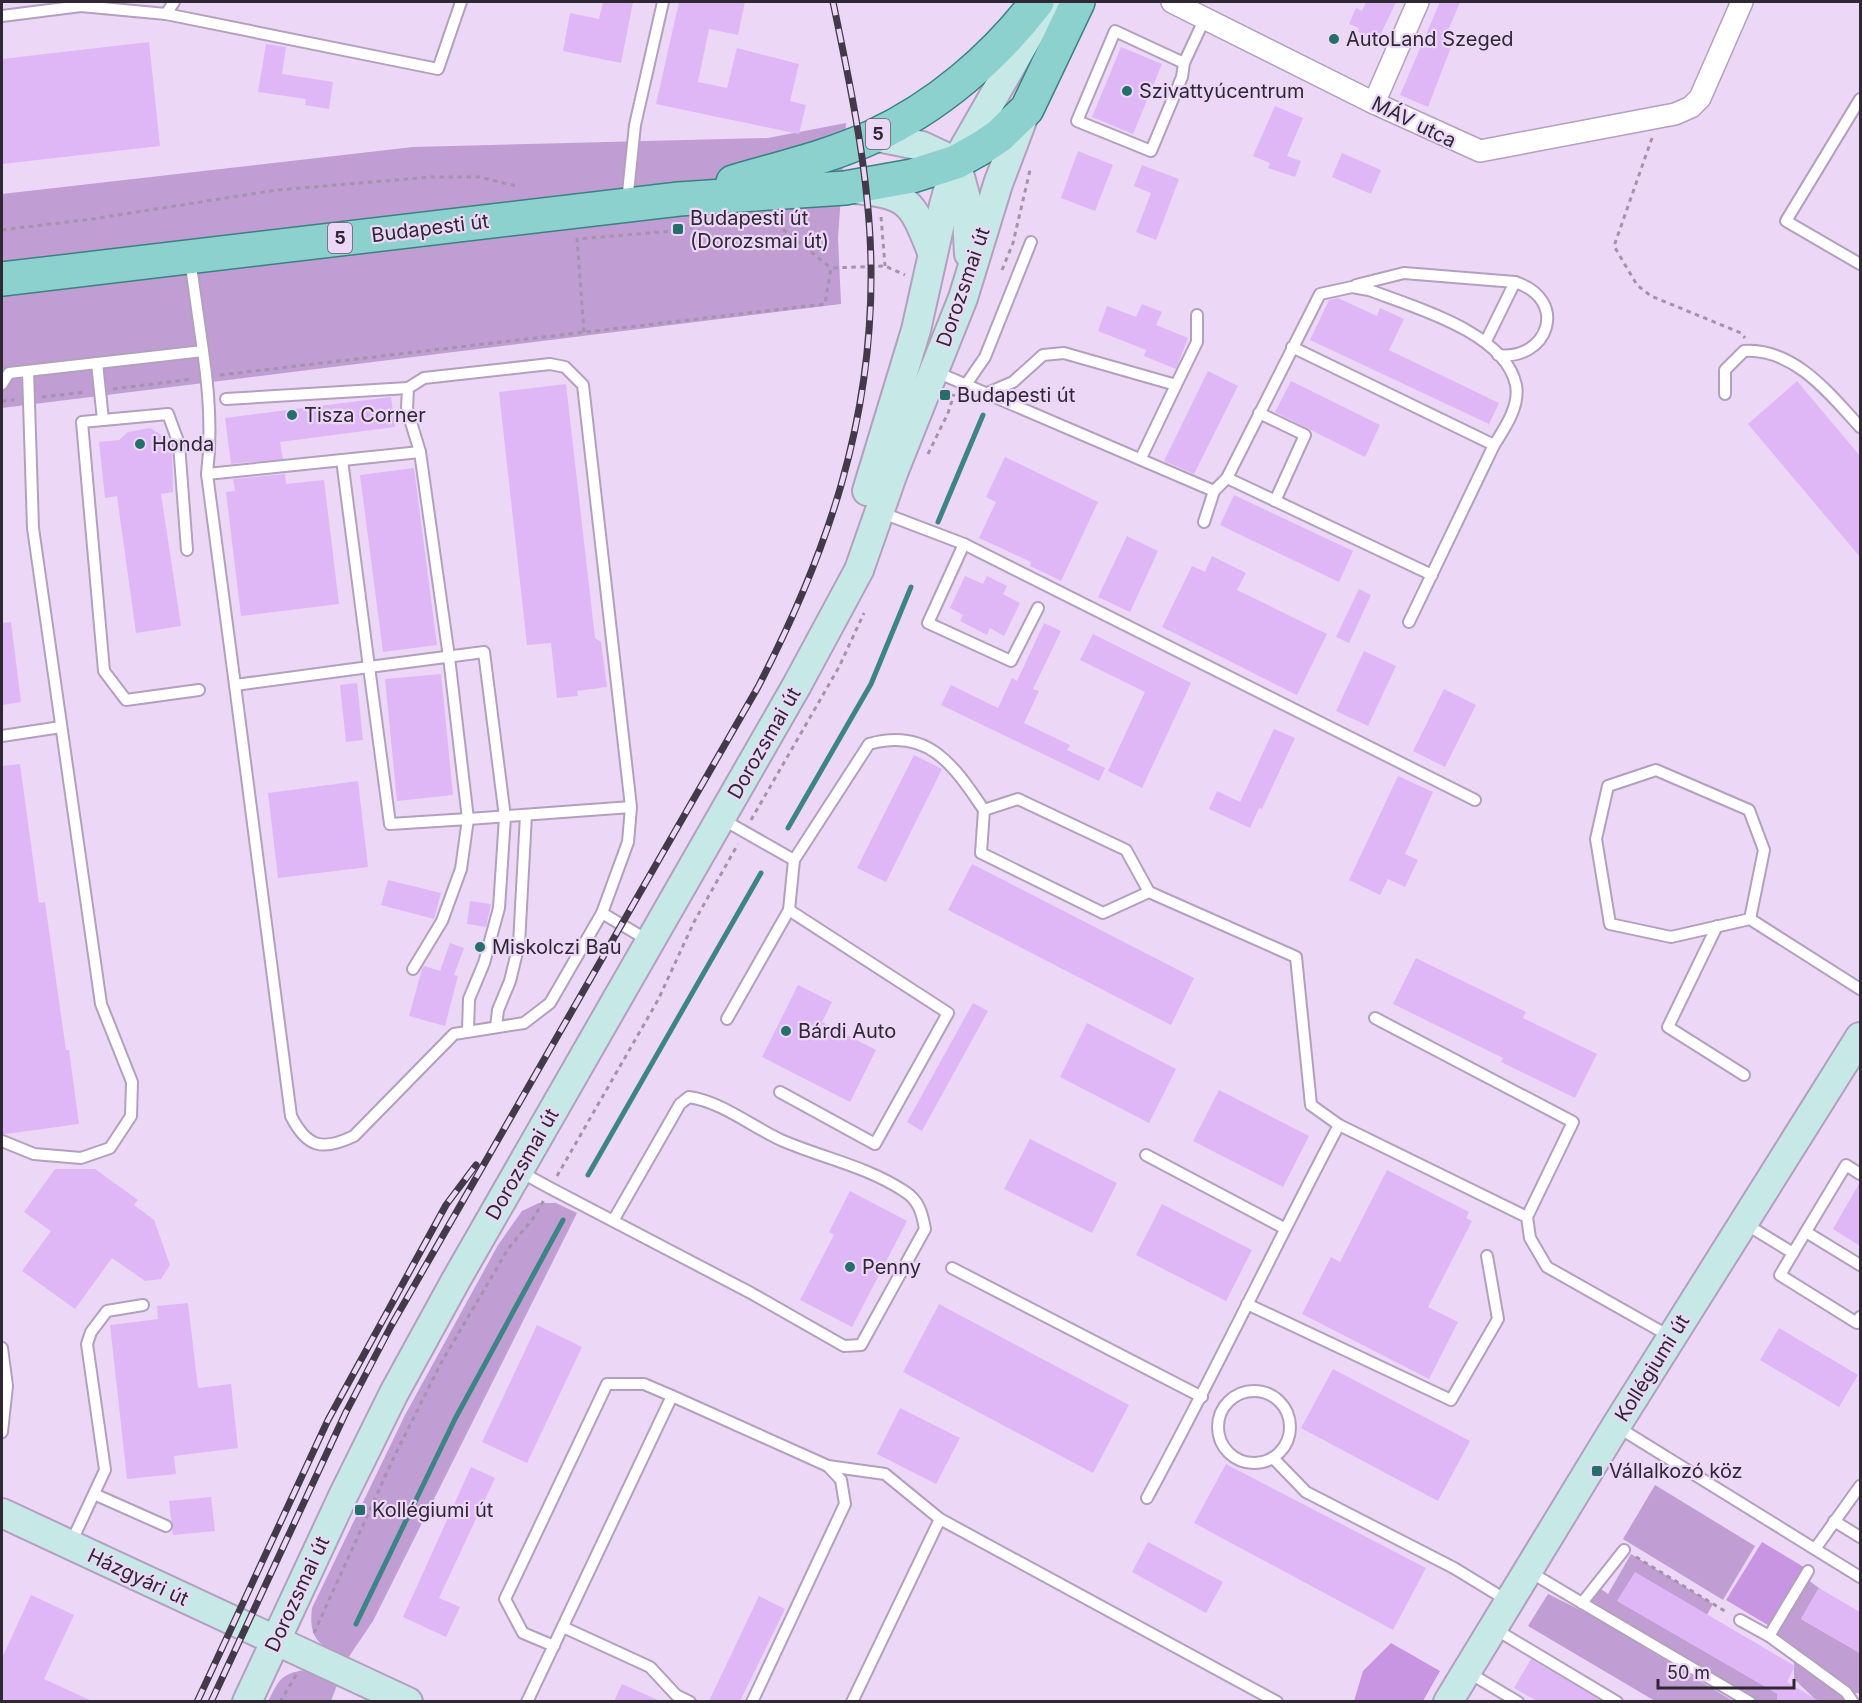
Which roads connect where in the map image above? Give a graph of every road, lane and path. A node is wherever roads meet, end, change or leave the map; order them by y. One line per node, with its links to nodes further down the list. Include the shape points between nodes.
1 (174, 2): 11 (lane)
2 (461, 2): 11 (lane, via 438,69)
3 (663, 2): 27 (lane, via 635,125)
4 (1037, 2): 21 (main road, Budapesti út / 5, via 983,62 945,93)
5 (1048, 2): 22 (main road, Dorozsmai út)
6 (1078, 2): 17 (main road, Dorozsmai út / 5)
7 (1418, 2): 16 (street)
8 (1742, 2): 18 (street, via 1700,98 1691,107)
9 (77, 4): 11 (lane); 12 (lane)
10 (1182, 4): 13 (street, MÁV utca)
11 (166, 14)
12 (2, 15)
13 (1205, 18): 14 (lane); 16 (street, MÁV utca)
14 (1184, 63): 14 (lane, via 1115,32 1077,121 1151,151 1182,77)
15 (1860, 99): 19 (lane)
16 (1374, 103): 18 (street, MÁV utca, via 1480,151)
17 (1027, 108): 22 (main road, Budapesti út / 5, via 999,136); 36 (main road, Dorozsmai út)
18 (1665, 116): 46 (path, via 1654,134 1614,246 1637,285 1651,296 1741,333)
19 (1850, 116): 20 (lane); 34 (lane, via 1786,221)
20 (1860, 123)
21 (873, 136): 22 (main road, via 922,146); 26 (main road, Budapesti út / 5)
22 (956, 162): 25 (main road, Budapesti út / 5, via 912,176); 32 (main road, Dorozsmai út); 36 (main road, via 966,199)
23 (1031, 165): 37 (path, via 1013,243)
24 (517, 186): 30 (path, via 479,177 431,177 277,190)
25 (845, 188): 26 (main road, Budapesti út / 5); 32 (main road, via 879,190 902,199 914,212)
26 (679, 199): 27 (main road, Budapesti út / 5)
27 (627, 205): 33 (main road, Budapesti út / 5)
28 (761, 212): 35 (path)
29 (717, 222): 43 (path, via 674,231 577,239)
30 (2, 230)
31 (1031, 242): 49 (lane, via 985,357)
32 (932, 252): 49 (main road, Dorozsmai út)
33 (189, 256): 39 (main road, Budapesti út / 5); 47 (lane)
34 (1860, 264)
35 (831, 268): 38 (path, via 885,266); 43 (path, via 825,304)
36 (970, 274): 49 (main road, Dorozsmai út)
37 (1000, 275)
38 (908, 277)
39 (2, 279)
40 (1515, 282): 41 (lane, via 1404,273); 44 (lane); 48 (lane, via 1540,295 1547,319 1538,342 1530,349 1518,355)
41 (1352, 287): 44 (lane, via 1369,290); 45 (lane, via 1320,294)
42 (1197, 315): 54 (lane, via 1197,342)
43 (584, 332): 52 (path)
44 (1486, 341): 48 (lane)
45 (1292, 347): 62 (lane); 65 (lane)
46 (1756, 350): 58 (lane, via 1744,351 1725,370); 64 (lane, via 1782,357 1821,384)
47 (203, 351): 50 (lane); 52 (lane)
48 (1498, 355): 65 (lane, via 1511,373 1516,394 1510,421)
49 (936, 362): 57 (lane); 68 (path, via 948,413); 74 (main road, Dorozsmai út); 82 (main road, Dorozsmai út)
50 (97, 363): 51 (lane); 56 (lane)
51 (28, 371): 53 (lane, via 9,373); 59 (lane)
52 (207, 377): 56 (path); 70 (lane)
53 (2, 384)
54 (1176, 385): 57 (lane, via 1064,353 1043,355 1012,382); 67 (lane)
55 (408, 388): 60 (lane); 66 (lane, via 407,409); 90 (lane, via 424,378 550,364 565,367 583,386)
56 (101, 391): 59 (path); 63 (lane)
57 (985, 394): 67 (lane)
58 (1725, 394)
59 (29, 398): 61 (path); 87 (lane, via 33,528)
60 (226, 399)
61 (2, 401)
62 (1259, 413): 71 (lane); 73 (lane, via 1305,435)
63 (103, 420): 77 (lane, via 168,414 179,444); 86 (lane, via 82,422 104,671 126,700)
64 (1860, 427)
65 (1494, 445): 78 (lane)
66 (420, 452): 69 (lane); 83 (lane)
67 (1141, 458): 72 (lane)
68 (926, 459)
69 (342, 460): 70 (lane); 84 (lane)
70 (207, 474): 85 (lane)
71 (1227, 478): 72 (lane); 73 (lane)
72 (1214, 491): 75 (lane)
73 (1275, 501): 78 (lane)
74 (879, 512): 76 (lane); 82 (main road, Dorozsmai út, via 859,570)
75 (1204, 522)
76 (964, 544): 80 (lane, via 928,623 1011,661); 89 (lane)
77 (187, 550)
78 (1432, 575): 81 (lane)
79 (867, 607): 95 (path, via 839,667)
80 (1038, 608)
81 (1409, 622)
82 (821, 640): 95 (main road, Dorozsmai út)
83 (449, 657): 84 (lane); 93 (lane, via 484,652); 94 (lane)
84 (369, 667): 85 (lane); 94 (lane, via 390,824)
85 (235, 685): 108 (lane, via 291,1116 299,1134 313,1143 334,1146 354,1136 454,1034)
86 (200, 690)
87 (61, 727): 88 (lane); 113 (lane, via 101,1004 132,1082 131,1116 110,1148 81,1158 34,1154)
88 (2, 736)
89 (1475, 800)
90 (631, 807): 92 (lane); 99 (lane, via 628,842)
91 (984, 810): 96 (lane, via 953,764 920,743 887,739 869,744); 97 (lane, via 1018,798 1126,850); 97 (lane, via 981,853 991,858 1103,913)
92 (526, 815): 93 (lane); 107 (lane, via 519,944)
93 (505, 816): 94 (lane); 108 (lane, via 499,908 469,999)
94 (468, 819): 103 (lane, via 461,869 442,921)
95 (733, 826): 96 (lane); 102 (main road, Dorozsmai út); 117 (path, via 658,1000)
96 (794, 860): 98 (lane)
97 (1149, 892): 112 (lane, via 1296,957 1311,1105)
98 (789, 910): 106 (lane); 111 (lane, via 948,1013 874,1144)
99 (602, 913): 102 (lane); 107 (lane, via 549,1002 524,1023)
100 (1750, 919): 101 (lane); 101 (lane, via 1764,850 1749,810 1656,770 1608,786 1596,839 1610,924 1671,937); 104 (lane)
101 (1718, 926): 110 (lane, via 1668,1027)
102 (650, 941): 115 (main road, Dorozsmai út)
103 (413, 969)
104 (1860, 989)
105 (1375, 1018): 118 (lane, via 1573,1122)
106 (727, 1019)
107 (496, 1027): 108 (lane)
108 (468, 1030)
109 (1860, 1037): 120 (main road, Kollégiumi út)
110 (1744, 1075)
111 (780, 1092)
112 (1339, 1125): 118 (lane); 121 (lane)
113 (2, 1142)
114 (1146, 1155): 121 (lane)
115 (519, 1171): 117 (lane); 160 (main road, Dorozsmai út, via 394,1393)
116 (1860, 1174): 122 (lane, via 1846,1165)
117 (550, 1188): 119 (lane); 150 (path, via 534,1217 508,1249 441,1363)
118 (1527, 1217): 130 (lane, via 1530,1238 1547,1267)
119 (613, 1221): 119 (lane, via 680,1104 689,1097 704,1100 826,1158 847,1162 906,1192 921,1208 926,1229 861,1345 844,1346)
120 (1743, 1223): 123 (lane); 130 (main road, Kollégiumi út)
121 (1284, 1228): 127 (lane)
122 (1806, 1232): 123 (lane); 125 (lane)
123 (1793, 1253): 129 (lane, via 1780,1275 1857,1323)
124 (1487, 1256): 127 (lane, via 1498,1319 1451,1400)
125 (1860, 1265)
126 (952, 1268): 133 (lane)
127 (1247, 1304): 133 (lane)
128 (143, 1305): 139 (lane, via 107,1311 87,1344 105,1470)
129 (1860, 1317)
130 (1671, 1337): 134 (main road, Kollégiumi út)
131 (2, 1348): 135 (lane, via 7,1386)
132 (672, 1396): 137 (lane); 157 (lane); 161 (lane, via 644,1384 607,1384 510,1588 505,1599 523,1633)
133 (1202, 1397): 140 (lane)
134 (1616, 1426): 147 (lane); 151 (main road, Kollégiumi út)
135 (2, 1432)
136 (1273, 1458): 136 (lane, via 1253,1464 1242,1462 1225,1450 1217,1430 1218,1419 1222,1409 1237,1395 1258,1391 1284,1406 1290,1435); 154 (lane, via 1306,1492 1454,1568)
137 (828, 1466): 142 (lane, via 885,1474); 169 (lane, via 841,1479 845,1503)
138 (1860, 1486): 143 (lane)
139 (94, 1494): 144 (lane); 146 (lane)
140 (1147, 1498)
141 (2, 1513): 146 (main road, Házgyári út)
142 (940, 1519): 170 (lane); 171 (lane)
143 (1834, 1521): 145 (lane); 147 (lane)
144 (166, 1526)
145 (1860, 1537)
146 (70, 1545): 160 (main road, Házgyári út)
147 (1815, 1549): 153 (lane)
148 (1624, 1550): 155 (lane); 156 (path)
149 (341, 1554): 150 (path)
150 (350, 1558): 162 (path)
151 (1527, 1570): 154 (main road, Kollégiumi út); 155 (lane)
152 (1808, 1571): 159 (lane)
153 (1860, 1577)
154 (1508, 1601): 158 (main road, Kollégiumi út)
155 (1582, 1603): 175 (lane)
156 (1740, 1620): 159 (lane)
157 (563, 1627): 161 (lane); 168 (lane, via 650,1667 676,1695)
158 (1492, 1628): 163 (main road, Kollégiumi út); 174 (lane)
159 (1769, 1636): 176 (lane)
160 (275, 1640): 162 (main road); 164 (main road, Dorozsmai út)
161 (554, 1646): 167 (lane)
162 (305, 1653): 165 (path, via 295,1679); 166 (main road)
163 (1466, 1671): 172 (main road, Kollégiumi út); 173 (lane)
164 (247, 1701)
165 (280, 1701)
166 (408, 1701)
167 (527, 1701)
168 (690, 1701)
169 (752, 1701)
170 (852, 1701)
171 (1277, 1701)
172 (1448, 1701)
173 (1518, 1701)
174 (1617, 1701)
175 (1750, 1701)
176 (1853, 1701)

